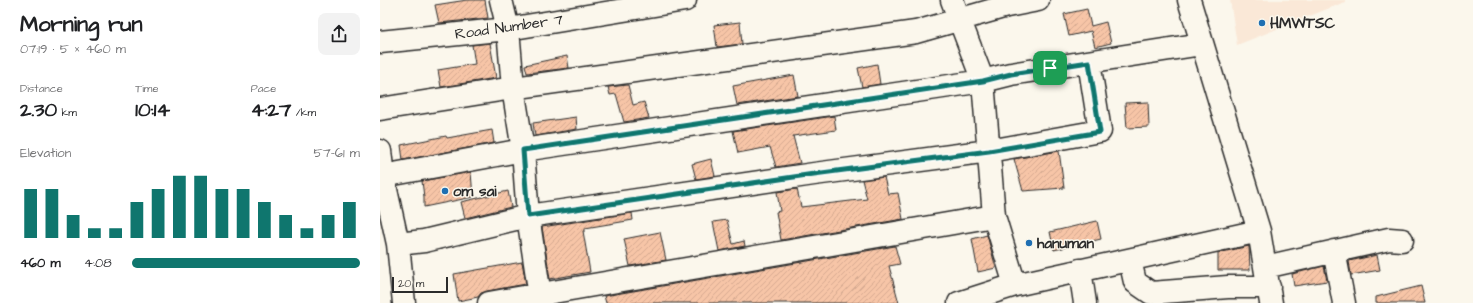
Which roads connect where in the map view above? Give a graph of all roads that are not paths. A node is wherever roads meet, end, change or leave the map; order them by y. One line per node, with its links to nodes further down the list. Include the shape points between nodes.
1 (501, 0): 6 (street)
2 (685, 0): 6 (street, Road Number 7)
3 (1038, 0): 5 (street, via 1007,6)
4 (1189, 0): 8 (street)
5 (956, 10): 10 (street); 11 (street, via 916,32)
6 (508, 29): 7 (street, Road Number 7); 11 (street)
7 (380, 42)
8 (1202, 44): 9 (street); 19 (street)
9 (1089, 62): 10 (street); 15 (street, via 1100,132)
10 (983, 81): 13 (street); 15 (street)
11 (513, 88): 12 (street); 13 (street)
12 (380, 109)
13 (523, 150): 16 (street); 17 (street)
14 (380, 151): 16 (street)
15 (989, 151): 17 (street); 18 (street)
16 (384, 176): 21 (street)
17 (528, 216): 21 (street, via 424,241); 28 (street)
18 (994, 216): 26 (street); 28 (street)
19 (1259, 231): 23 (street); 25 (street)
20 (1402, 240): 22 (street, via 1389,238)
21 (398, 244): 30 (street)
22 (1334, 251): 25 (street); 34 (street)
23 (1130, 260): 24 (street); 29 (street, via 1135,282)
24 (1080, 270): 26 (street); 33 (street)
25 (1268, 286): 27 (street)
26 (1007, 292): 32 (street)
27 (1228, 295): 29 (street)
28 (541, 298): 31 (street)
29 (1152, 298)
30 (404, 303)
31 (489, 303)
32 (959, 303)
33 (1085, 303)
34 (1344, 303)

